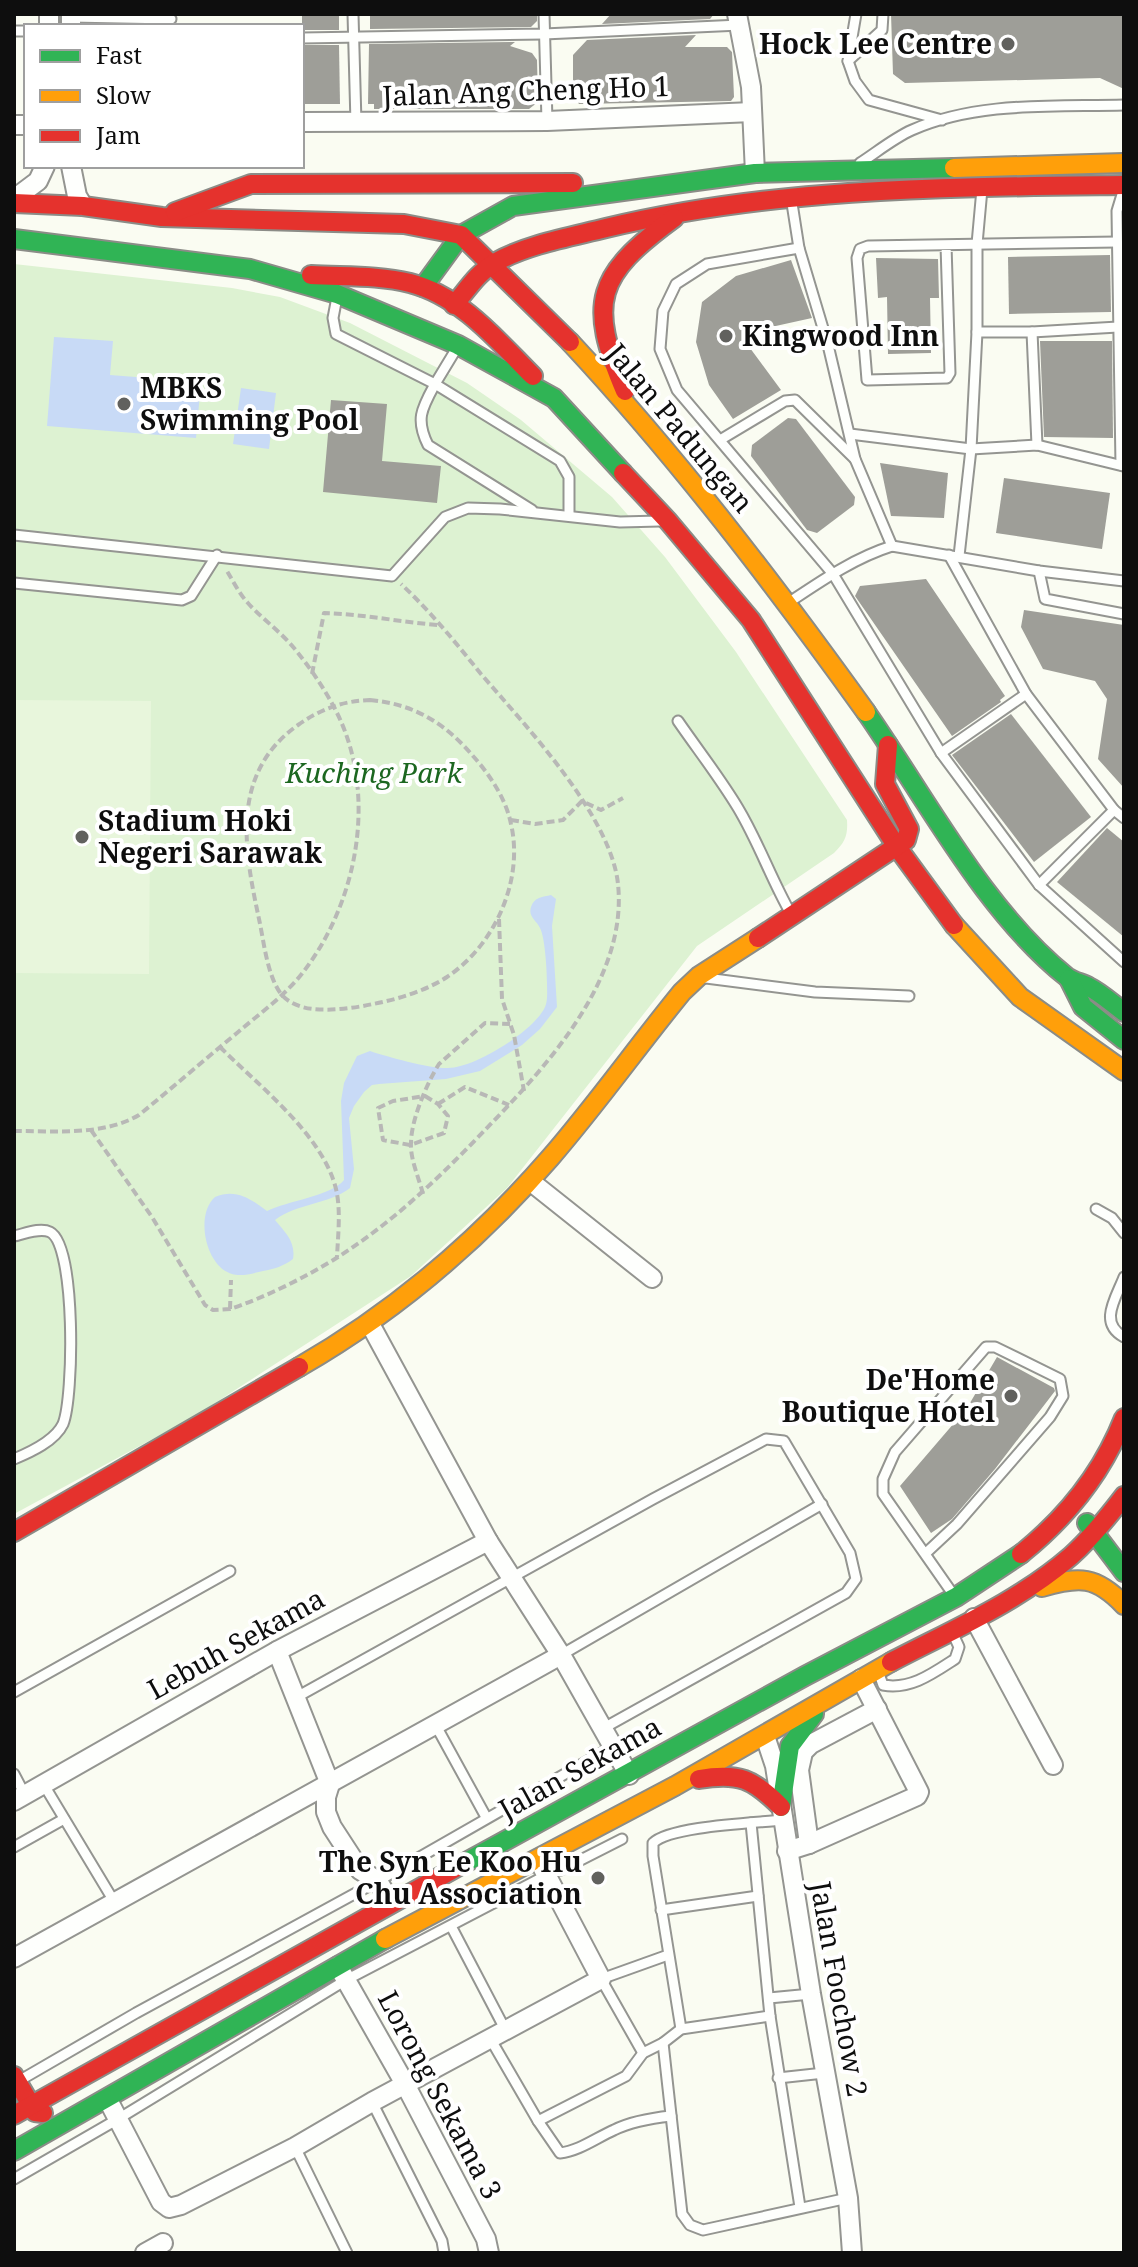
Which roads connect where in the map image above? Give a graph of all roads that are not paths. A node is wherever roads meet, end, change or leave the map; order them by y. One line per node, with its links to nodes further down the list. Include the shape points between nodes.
1 (353, 14): 9 (lane)
2 (544, 14): 8 (lane)
3 (856, 14): 11 (lane)
4 (883, 14): 11 (lane, via 882,30)
5 (71, 19): 6 (lane)
6 (171, 20)
7 (738, 20): 8 (lane); 13 (street)
8 (544, 34): 9 (lane); 15 (lane)
9 (354, 37): 10 (lane); 17 (lane)
10 (304, 38)
11 (848, 61): 14 (lane, via 869,100)
12 (1124, 105): 14 (lane, via 998,108)
13 (752, 112): 15 (street, Jalan Ang Cheng Ho 1); 22 (street)
14 (942, 120): 21 (lane, via 911,131)
15 (547, 121): 17 (street, Jalan Ang Cheng Ho 1)
16 (304, 122): 17 (street, Jalan Ang Cheng Ho 1)
17 (356, 123)
18 (1124, 163): 21 (main road)
19 (44, 168): 27 (street, via 38,181)
20 (71, 168): 28 (street)
21 (851, 169): 22 (main road)
22 (755, 173): 23 (main road)
23 (667, 182): 30 (main road, via 251,184); 31 (main road, via 513,206)
24 (1124, 186): 25 (main road); 33 (lane)
25 (983, 187): 26 (main road); 34 (lane)
26 (791, 196): 29 (main road); 36 (lane)
27 (14, 201): 28 (main road)
28 (83, 206): 30 (main road)
29 (683, 212): 37 (main road, via 613,226); 50 (main road, via 647,236 619,265 601,308 607,353)
30 (162, 217): 31 (main road, via 404,224)
31 (461, 235): 37 (main road, Jalan Padungan); 39 (main road)
32 (14, 239): 38 (main road)
33 (1117, 242): 34 (lane); 42 (lane)
34 (977, 244): 35 (lane); 43 (lane)
35 (946, 245): 45 (lane, via 860,249); 45 (lane, via 947,378 867,380)
36 (799, 248): 47 (lane); 52 (lane, via 707,264 676,284 663,311 660,349 677,390)
37 (493, 263): 41 (main road); 50 (main road, Jalan Padungan)
38 (250, 269): 39 (main road); 40 (main road)
39 (423, 287): 41 (main road)
40 (337, 294): 46 (main road); 48 (lane, via 336,334)
41 (454, 305): 49 (main road)
42 (1118, 327): 44 (lane); 56 (lane)
43 (977, 332): 44 (lane); 54 (lane)
44 (1032, 332): 53 (lane)
45 (862, 335): 47 (lane)
46 (458, 345): 48 (lane); 49 (main road)
47 (828, 345): 51 (lane)
48 (435, 384): 57 (lane, via 420,417 428,445); 58 (lane, via 560,461 569,477)
49 (554, 398): 59 (main road)
50 (633, 409): 68 (main road, Jalan Padungan)
51 (850, 434): 54 (lane); 55 (lane)
52 (720, 440): 55 (lane, via 795,400); 65 (lane)
53 (1037, 445): 54 (lane); 56 (lane)
54 (971, 449): 63 (lane)
55 (855, 459): 61 (lane)
56 (1122, 466)
57 (535, 512): 58 (lane); 62 (lane, via 468,508 445,517 392,576)
58 (569, 515): 59 (lane)
59 (668, 521): 76 (main road, via 751,620)
60 (14, 535): 62 (lane)
61 (892, 546): 63 (lane); 65 (lane)
62 (217, 555): 67 (lane, via 191,596 182,600)
63 (954, 556): 64 (lane); 70 (lane)
64 (1039, 571): 66 (lane); 69 (lane, via 1045,599)
65 (833, 574): 68 (lane); 73 (lane)
66 (1124, 580)
67 (14, 583)
68 (788, 603): 72 (main road, Jalan Padungan)
69 (1124, 614)
70 (1026, 694): 73 (lane); 74 (lane)
71 (678, 721): 78 (lane, via 738,808)
72 (888, 745): 76 (main road, via 885,791 909,829); 81 (main road, Jalan Padungan, via 981,885)
73 (941, 753): 77 (lane)
74 (1114, 810): 75 (lane); 77 (lane)
75 (1124, 818)
76 (897, 847): 78 (main road); 85 (main road, via 952,923 1020,997)
77 (1039, 885): 79 (lane)
78 (793, 917): 80 (main road)
79 (1124, 962)
80 (699, 976): 82 (lane, via 815,992); 86 (main road, via 662,1014)
81 (1069, 979): 83 (main road, Jalan Padungan); 84 (main road, via 1083,1010)
82 (909, 996)
83 (1124, 1012)
84 (1124, 1040)
85 (1124, 1071)
86 (530, 1181): 91 (street); 92 (main road, via 451,1259)
87 (1096, 1209): 88 (lane)
88 (1124, 1233)
89 (14, 1236): 95 (lane, via 39,1230 55,1236 66,1271 72,1356 63,1424 53,1437)
90 (1124, 1277): 93 (lane, via 1109,1315 1110,1325)
91 (652, 1278)
92 (370, 1324): 99 (main road); 101 (street)
93 (1124, 1337)
94 (1124, 1418): 98 (main road, Jalan Sekama, via 1113,1446)
95 (14, 1459)
96 (1124, 1496): 100 (main road, Jalan Sekama)
97 (822, 1504): 105 (lane, via 784,1441 766,1439); 112 (lane); 119 (lane, via 850,1553 856,1579 846,1593)
98 (1066, 1513): 100 (main road); 106 (main road, Jalan Sekama, via 1023,1552)
99 (14, 1532)
100 (1091, 1538): 104 (main road); 107 (main road, Jalan Sekama, via 1052,1572); 108 (main road)
101 (488, 1541): 105 (street); 111 (street, Lebuh Sekama)
102 (926, 1553): 102 (lane, via 1050,1417 1063,1396 1060,1379 986,1347 895,1452 883,1479 883,1494); 106 (lane)
103 (230, 1571): 114 (lane)
104 (1124, 1572)
105 (511, 1577): 112 (street); 115 (lane)
106 (956, 1597): 122 (main road, Jalan Sekama)
107 (1009, 1597): 108 (main road, via 1070,1578 1092,1579); 109 (main road, Jalan Sekama)
108 (1124, 1604)
109 (974, 1618): 110 (main road, Jalan Sekama); 123 (street)
110 (952, 1631): 113 (main road, Jalan Sekama); 113 (lane, via 959,1647 955,1659 928,1676 900,1688 883,1685)
111 (277, 1651): 115 (street); 127 (street, Lebuh Sekama)
112 (561, 1655): 118 (street); 119 (street)
113 (869, 1674): 116 (main road, Jalan Sekama); 117 (street)
114 (14, 1692)
115 (295, 1698): 126 (street)
116 (825, 1700): 120 (main road, Jalan Sekama); 130 (main road, via 790,1746)
117 (877, 1709): 136 (street, via 803,1752 799,1770); 136 (street, via 919,1787 917,1796)
118 (435, 1724): 126 (street); 131 (lane)
119 (602, 1729): 121 (street)
120 (765, 1736): 122 (main road, via 748,1725 738,1727 690,1751); 128 (main road, Jalan Sekama); 130 (street, Jalan Foochow 2)
121 (612, 1747): 125 (street); 131 (lane)
122 (661, 1757): 125 (main road, Jalan Sekama)
123 (1053, 1765)
124 (14, 1774): 129 (lane)
125 (629, 1775): 144 (main road, Jalan Sekama)
126 (330, 1784): 141 (street, via 326,1812 332,1827 360,1870); 143 (street)
127 (44, 1785): 129 (street, Lebuh Sekama); 132 (lane)
128 (658, 1795): 130 (main road, via 694,1780 743,1775 759,1784); 134 (main road, Jalan Sekama)
129 (19, 1798)
130 (782, 1813): 133 (lane); 138 (street, Jalan Foochow 2)
131 (486, 1817): 141 (lane)
132 (64, 1819): 137 (lane); 143 (lane)
133 (751, 1823): 142 (lane); 145 (lane, via 661,1835 653,1843 653,1856)
134 (579, 1835): 139 (lane); 140 (main road, Jalan Sekama)
135 (622, 1839): 139 (lane)
136 (809, 1844): 138 (street)
137 (14, 1847)
138 (787, 1851): 151 (street, Jalan Foochow 2)
139 (590, 1855): 140 (lane)
140 (549, 1868): 146 (lane); 149 (main road, Jalan Sekama); 150 (street)
141 (378, 1881): 144 (street); 161 (lane)
142 (758, 1896): 145 (lane); 152 (lane)
143 (115, 1903): 148 (street)
144 (391, 1903): 165 (main road, Jalan Sekama)
145 (661, 1910): 147 (lane)
146 (451, 1926): 149 (lane); 155 (lane)
147 (668, 1955): 150 (lane); 154 (lane)
148 (14, 1958)
149 (342, 1973): 157 (main road, Jalan Sekama); 162 (street, Lorong Sekama 3); 168 (lane)
150 (601, 1979): 155 (street); 158 (lane)
151 (811, 1994): 152 (lane); 159 (street, Jalan Foochow 2)
152 (769, 1998): 153 (lane)
153 (770, 2016): 154 (lane); 160 (lane)
154 (681, 2029): 156 (lane)
155 (499, 2035): 162 (street); 169 (lane)
156 (663, 2043): 158 (lane); 167 (lane)
157 (192, 2049): 163 (main road, Jalan Sekama); 165 (main road, via 160,2052 54,2111 42,2114)
158 (643, 2053): 169 (lane, via 626,2076)
159 (824, 2073): 160 (lane); 173 (street, Jalan Foochow 2)
160 (778, 2078): 174 (lane)
161 (15, 2081): 165 (main road)
162 (405, 2084): 164 (street); 179 (street, Lorong Sekama 3)
163 (108, 2100): 168 (street); 171 (main road, Jalan Sekama)
164 (372, 2102): 170 (street); 178 (lane)
165 (31, 2106): 166 (main road, Jalan Sekama)
166 (14, 2115)
167 (671, 2116): 169 (lane, via 636,2121 566,2152 555,2149); 174 (lane, via 682,2214 690,2225 703,2230)
168 (118, 2119): 170 (street, via 169,2208); 172 (lane)
169 (538, 2121)
170 (295, 2147): 177 (lane)
171 (14, 2151)
172 (14, 2179)
173 (848, 2198): 174 (lane); 180 (street, Jalan Foochow 2)
174 (800, 2207)
175 (163, 2243): 176 (street)
176 (145, 2253)
177 (347, 2253)
178 (444, 2253)
179 (489, 2253)
180 (852, 2253)

